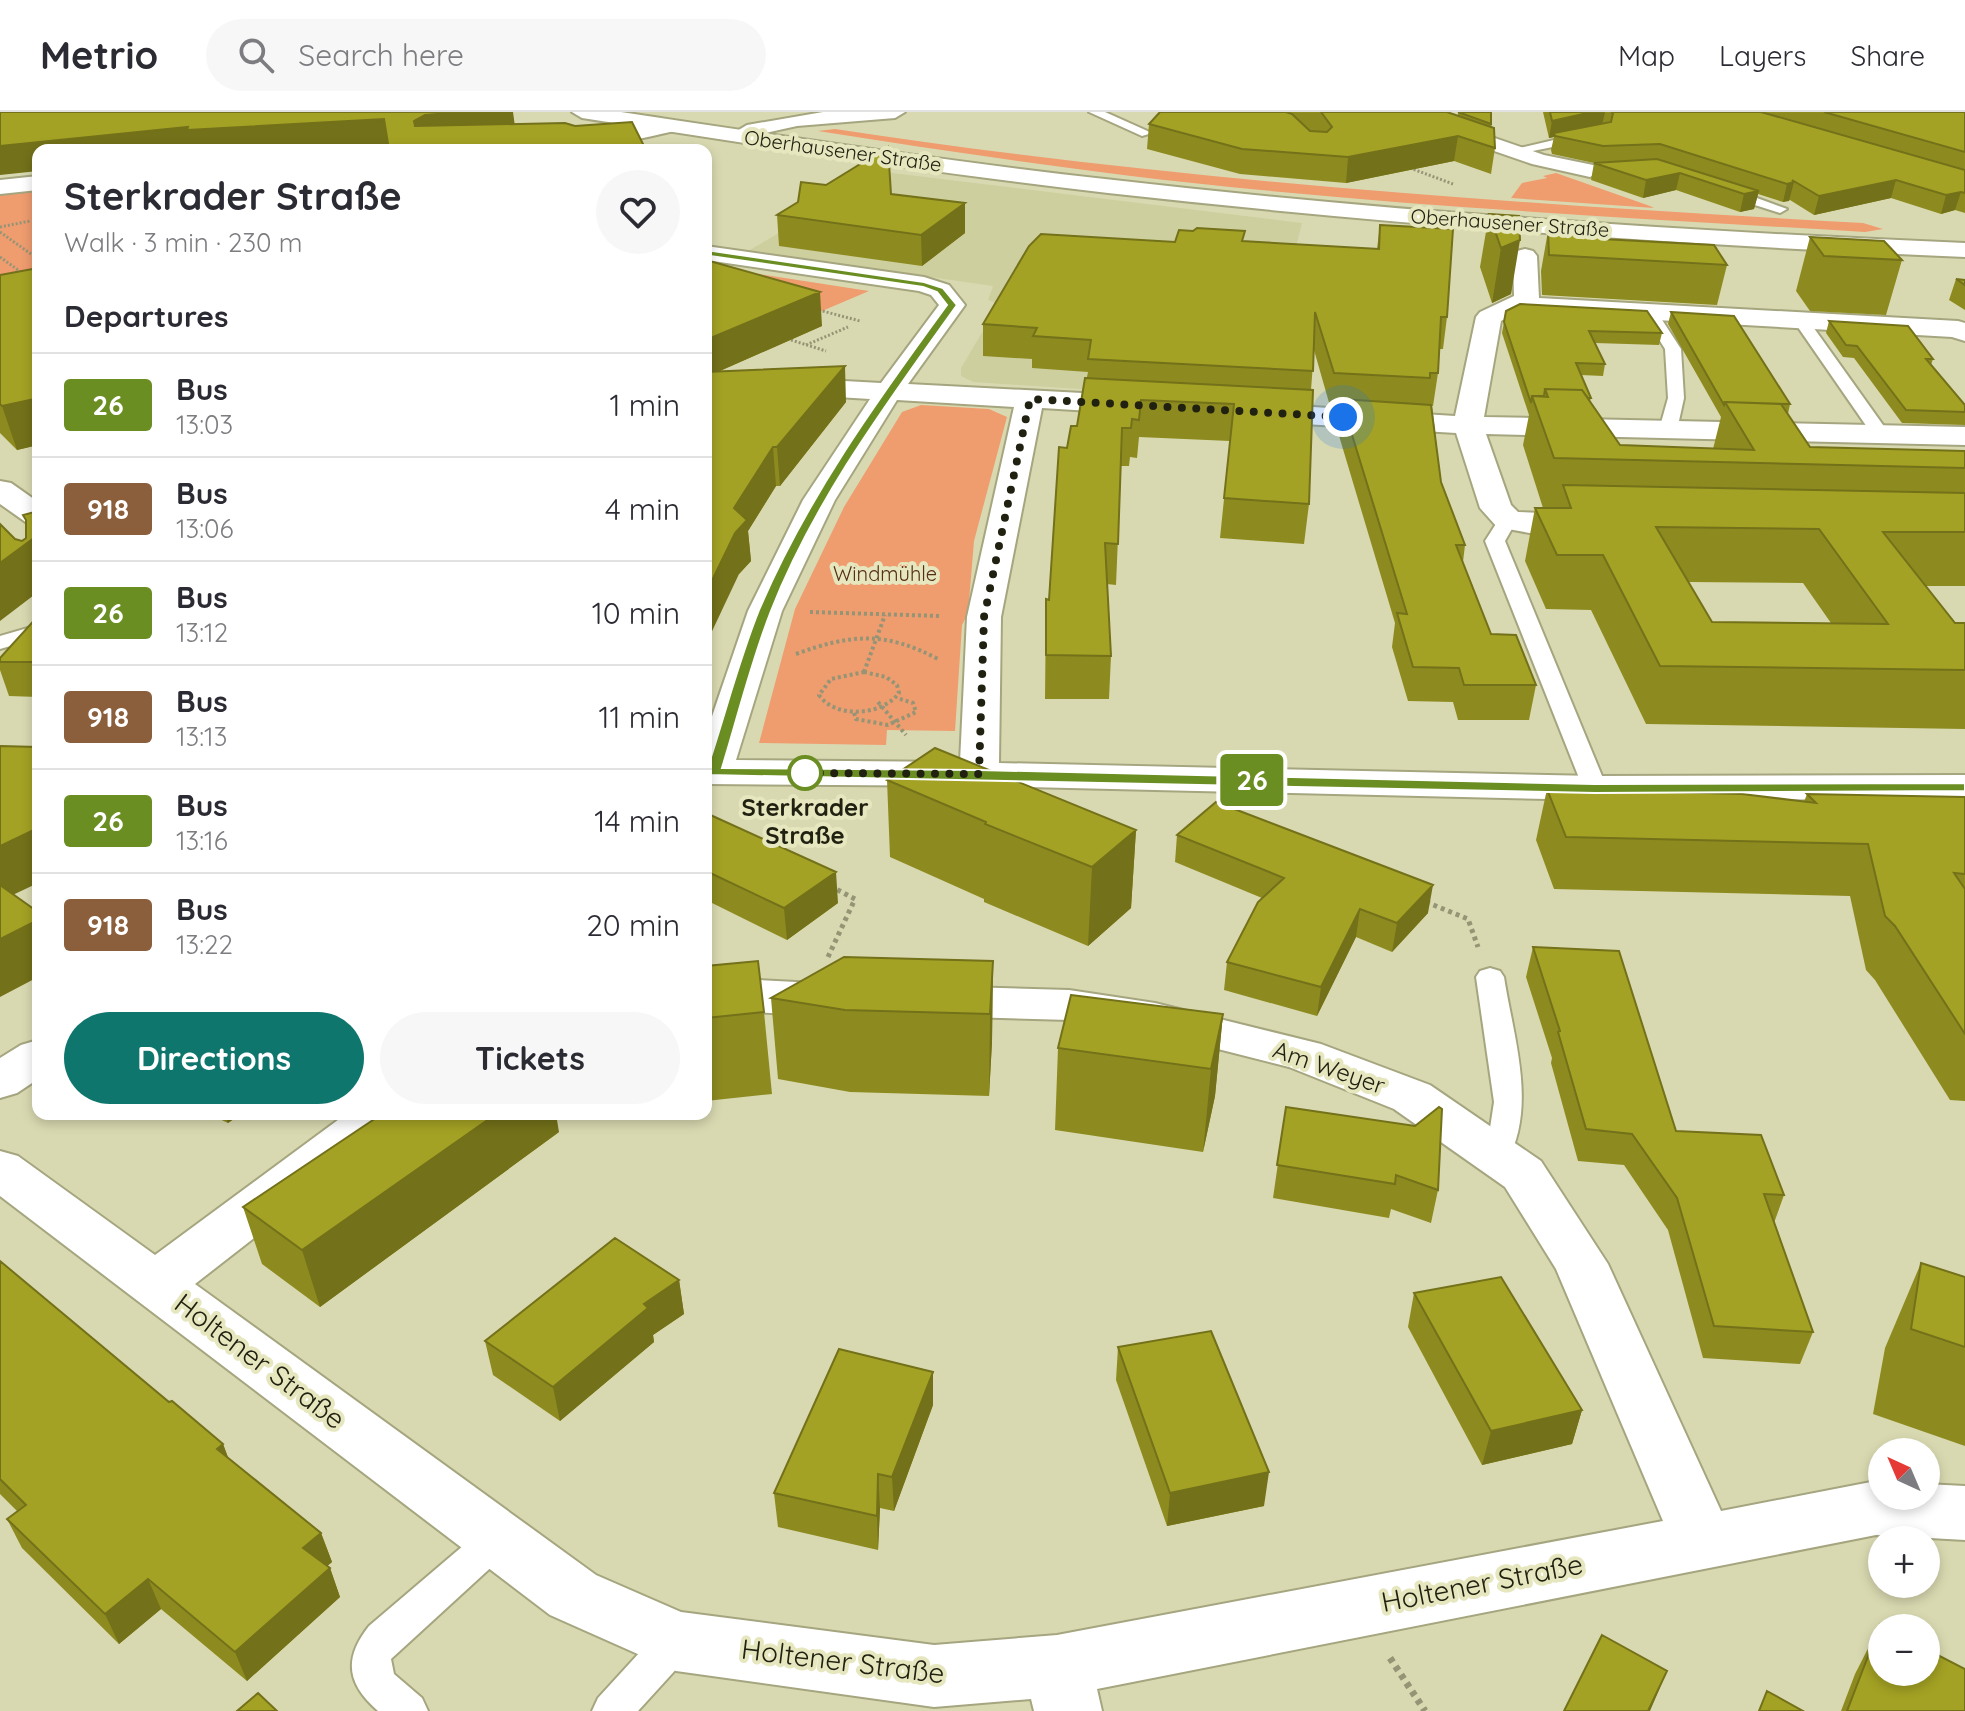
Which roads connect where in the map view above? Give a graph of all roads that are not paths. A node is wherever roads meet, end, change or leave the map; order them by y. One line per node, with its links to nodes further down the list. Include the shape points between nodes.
1 (582, 112): 8 (street, Oberhausener Straße)
2 (623, 112): 9 (street, Oberhausener Straße)
3 (895, 112): 9 (street, via 797,120)
4 (1095, 112): 10 (lane)
5 (1400, 112): 7 (street)
6 (1455, 117): 7 (lane)
7 (1426, 121): 13 (street)
8 (671, 126): 12 (street); 15 (street, Oberhausener Straße)
9 (747, 131): 15 (street, Oberhausener Straße)
10 (1146, 133)
11 (1603, 133): 13 (lane)
12 (557, 140)
13 (1513, 151): 14 (street)
14 (1597, 170)
15 (1057, 179): 20 (street, Oberhausener Straße, via 1435,217)
16 (32, 184): 17 (street)
17 (0, 187)
18 (1710, 187): 19 (lane)
19 (1780, 209)
20 (1965, 250)
21 (712, 254): 28 (street, via 940,290 952,305)
22 (1525, 256): 23 (street)
23 (1527, 305): 24 (street); 32 (street, via 1513,304 1489,317)
24 (1650, 312): 25 (street); 33 (lane, via 1673,349 1676,398)
25 (1801, 320): 26 (street); 34 (lane)
26 (1965, 333)
27 (712, 388): 28 (street, via 753,384)
28 (889, 391): 29 (street); 42 (street, via 819,500 765,611)
29 (1030, 399): 30 (street); 44 (street, via 984,617)
30 (1171, 407)
31 (1218, 410): 32 (street)
32 (1468, 425): 33 (street); 37 (street, via 1496,508)
33 (1668, 430): 34 (street)
34 (1882, 436): 35 (street)
35 (1965, 436)
36 (0, 490): 39 (street)
37 (1508, 520): 38 (street); 46 (lane, via 1495,541)
38 (1615, 526)
39 (31, 527)
40 (32, 633): 41 (lane)
41 (0, 643)
42 (712, 766)
43 (712, 772): 44 (street)
44 (979, 774): 46 (street)
45 (1965, 787): 46 (street)
46 (1595, 788)
47 (1490, 977): 52 (lane, via 1509,1102)
48 (712, 996): 52 (street, Am Weyer, via 1069,1005 1155,1018 1304,1055 1412,1097)
49 (32, 1060): 50 (street)
50 (0, 1081)
51 (372, 1120): 54 (street)
52 (1495, 1155): 57 (street, Am Weyer, via 1523,1174 1581,1264)
53 (0, 1169): 54 (street, Holtener Straße)
54 (157, 1283): 56 (street, Holtener Straße)
55 (1965, 1513): 57 (street, Holtener Straße, via 1876,1508)
56 (497, 1539): 58 (street, Holtener Straße, via 573,1595); 60 (lane, via 371,1654 375,1683)
57 (1703, 1540): 59 (street, Holtener Straße)
58 (676, 1641): 59 (street, Holtener Straße); 61 (lane)
59 (1062, 1688)
60 (408, 1711)
61 (612, 1711)

